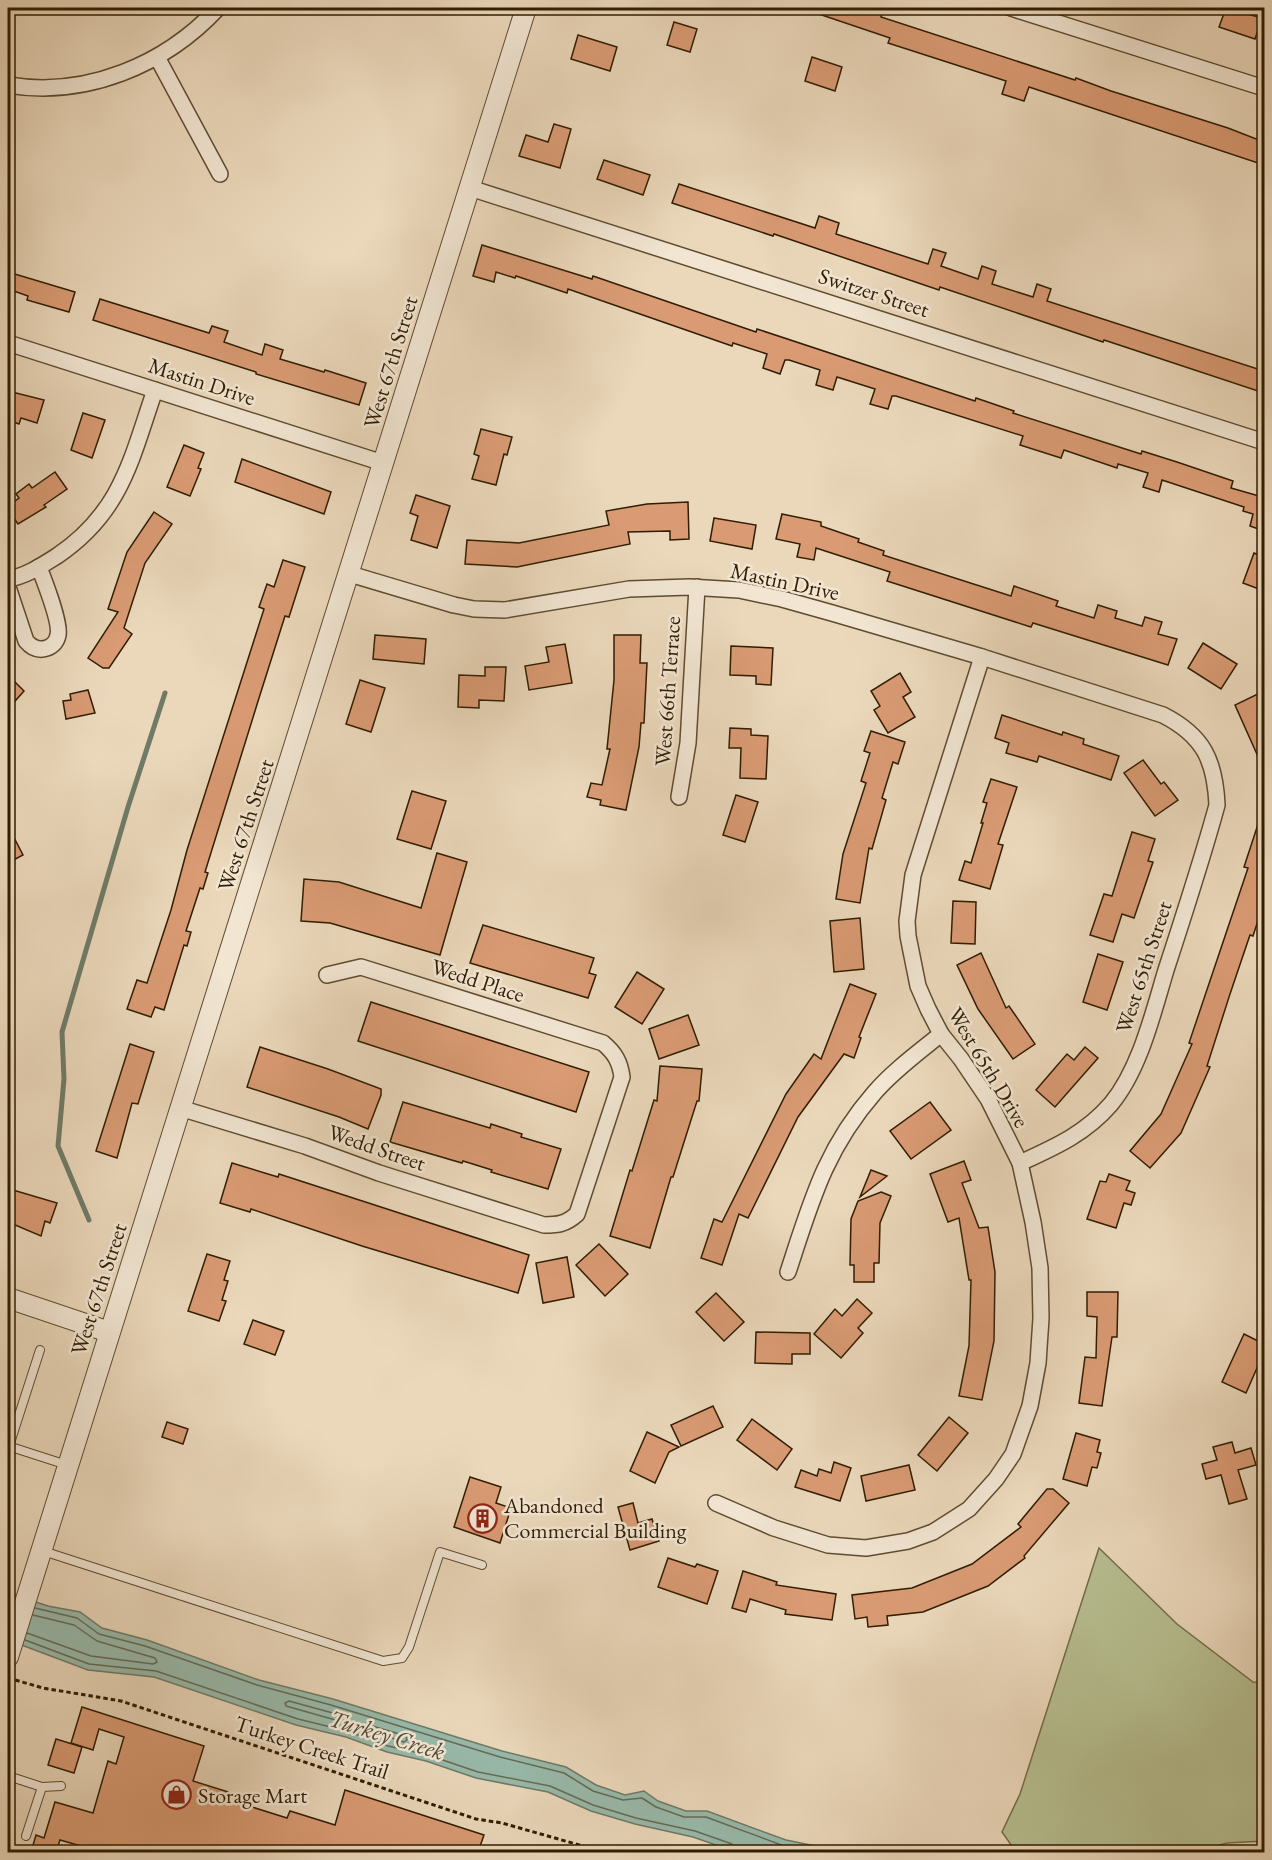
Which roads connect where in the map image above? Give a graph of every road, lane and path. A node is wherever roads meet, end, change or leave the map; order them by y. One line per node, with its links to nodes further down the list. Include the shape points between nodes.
1 (218, 8): 4 (street, via 202,25)
2 (526, 8): 8 (street, West 67th Street)
3 (1011, 8): 6 (street)
4 (157, 57): 5 (street, via 136,68 86,83 53,87); 7 (street)
5 (8, 85)
6 (1264, 88)
7 (220, 174)
8 (470, 188): 11 (street, Switzer Street); 12 (street, West 67th Street)
9 (8, 343): 10 (street, Mastin Drive)
10 (155, 390): 12 (street, Mastin Drive); 13 (street, via 125,477 108,507 93,526)
11 (1264, 442)
12 (383, 463): 14 (street, West 67th Street)
13 (39, 567): 15 (street); 16 (street, via 59,629 52,645 41,649 26,641)
14 (350, 573): 17 (street, Mastin Drive, via 474,609 505,610 629,589); 23 (street, West 67th Street)
15 (8, 579)
16 (8, 587)
17 (697, 587): 18 (street, Mastin Drive, via 782,599); 20 (street, West 66th Terrace, via 688,743)
18 (982, 657): 19 (street, Mastin Drive, via 1163,715); 22 (street, West 65th Drive, via 910,890 907,921 913,968)
19 (1195, 738): 24 (street, West 65th Street, via 1210,759 1217,805 1148,1029 1128,1079 1090,1125 1066,1142)
20 (679, 797)
21 (327, 975): 25 (street, Wedd Place, via 361,967 603,1043 612,1051 622,1077 577,1215)
22 (941, 1034): 24 (street, West 65th Drive, via 988,1099); 26 (street, via 877,1090 849,1123 814,1193)
23 (180, 1108): 25 (street, Wedd Street, via 544,1225); 28 (street, West 67th Street)
24 (1020, 1163): 32 (street, West 65th Drive, via 1040,1268 1038,1363 1030,1406 1013,1454 989,1487 969,1509 933,1532 866,1548 828,1545 774,1528)
25 (559, 1225)
26 (788, 1272)
27 (8, 1298): 28 (street)
28 (109, 1332): 31 (street, West 67th Street)
29 (40, 1350): 30 (lane)
30 (8, 1446): 31 (lane)
31 (68, 1465): 33 (street, West 67th Street)
32 (716, 1503)
33 (41, 1550): 34 (lane, via 383,1661 402,1658 409,1647 440,1552); 35 (street, West 67th Street)
34 (483, 1565)
35 (8, 1657)
36 (8, 1678): 41 (path, Turkey Creek Trail, via 121,1701 476,1819)
37 (8, 1776): 38 (lane)
38 (42, 1786): 39 (lane); 40 (lane)
39 (60, 1786)
40 (26, 1836)
41 (604, 1852)

